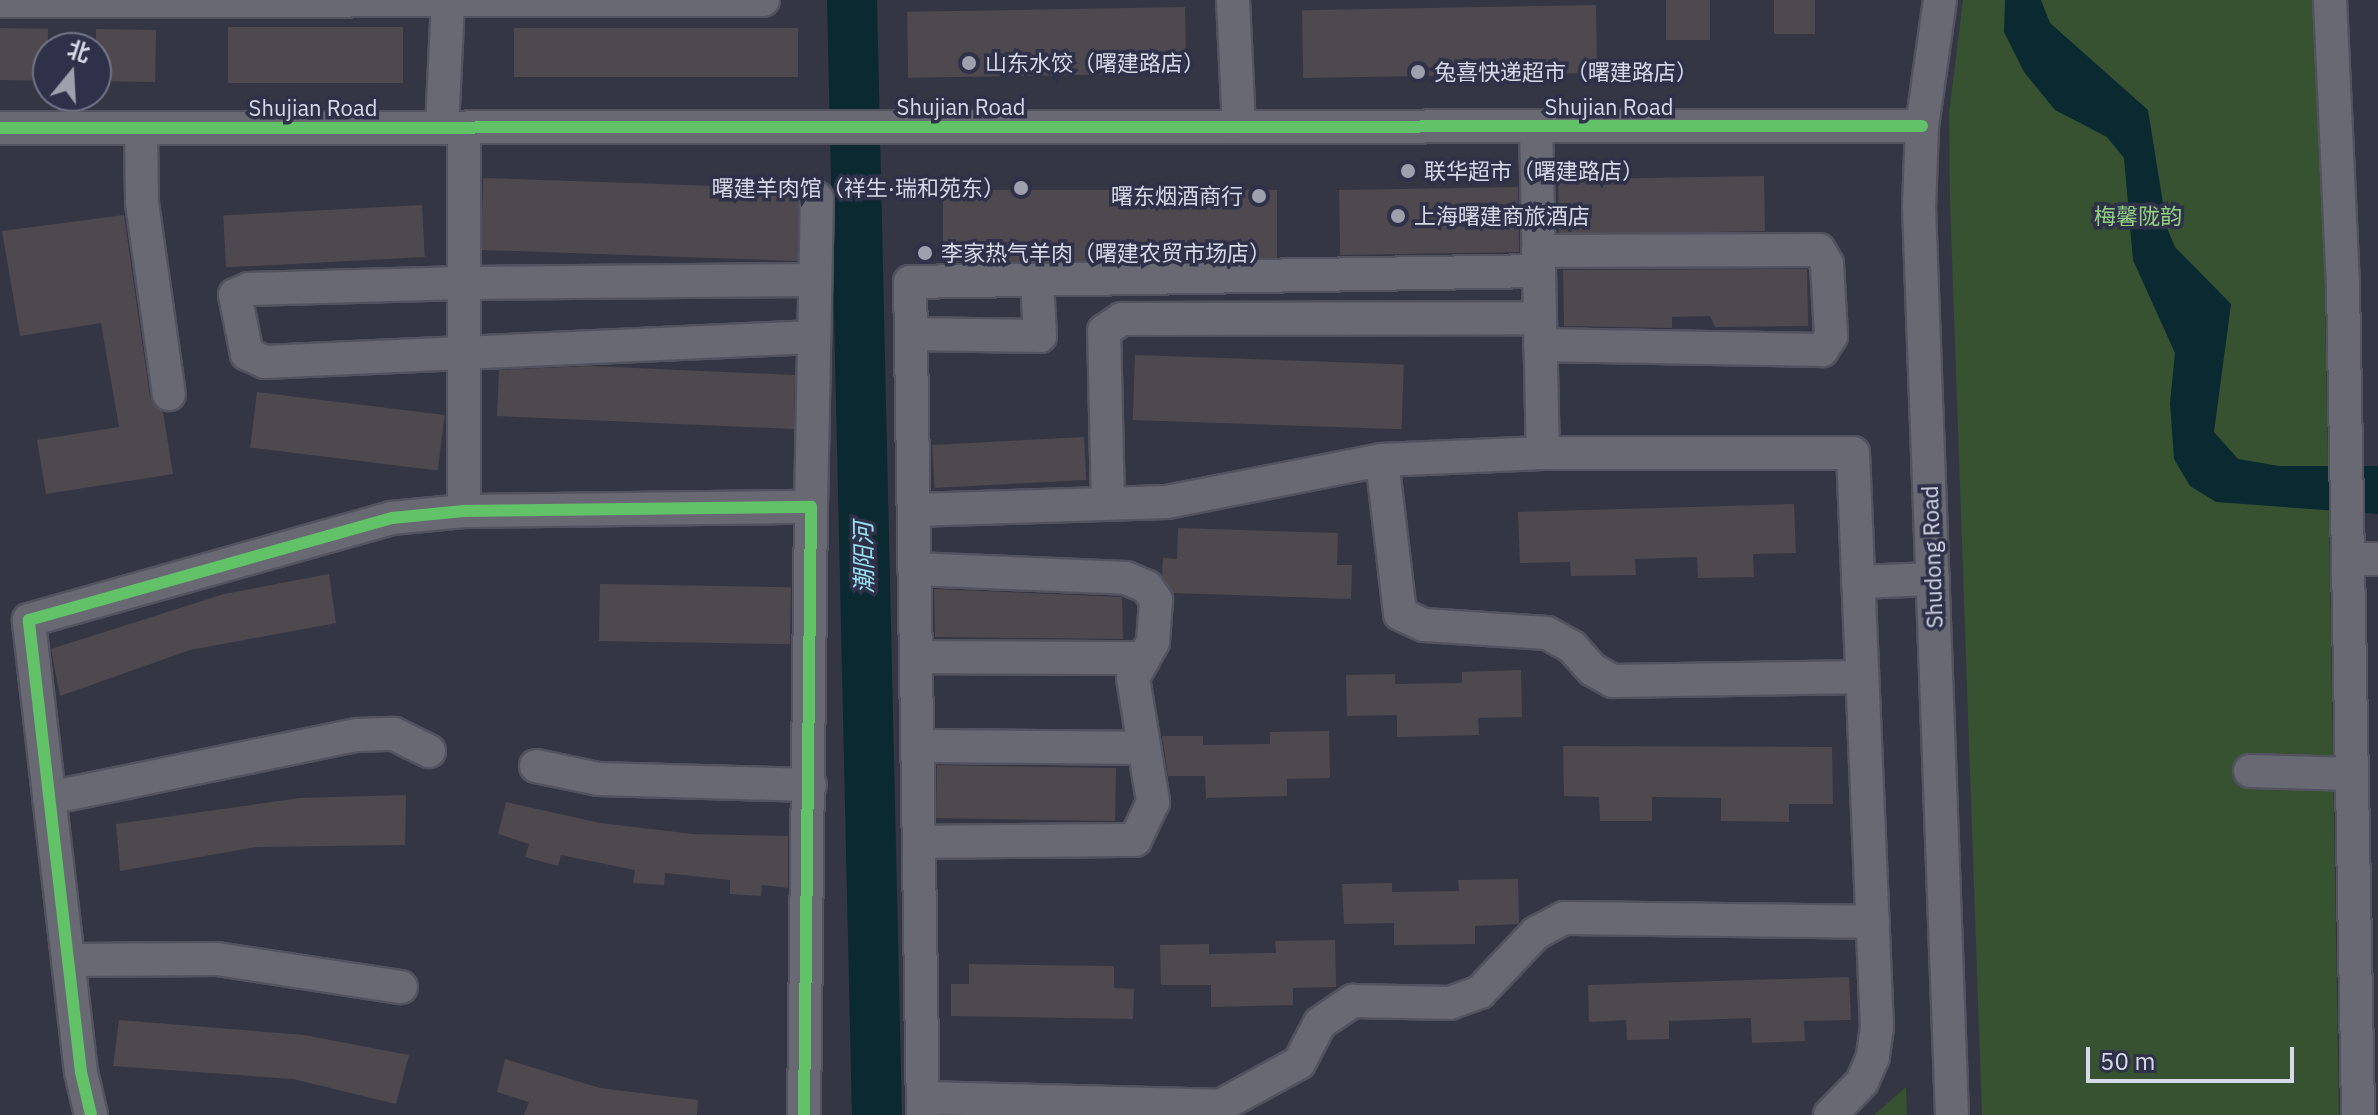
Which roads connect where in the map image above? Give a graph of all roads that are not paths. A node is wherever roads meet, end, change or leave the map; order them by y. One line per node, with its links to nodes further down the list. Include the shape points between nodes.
1 (448, 0): 2 (street); 6 (street); 11 (street)
2 (763, 0)
3 (1233, 0): 8 (street)
4 (1940, 0): 7 (street, Shudong Road)
5 (2330, 0): 29 (street, via 2347,523)
6 (0, 1)
7 (1922, 126): 9 (street, Shujian Road); 31 (street, Shudong Road, via 1919,207)
8 (1239, 127): 9 (street, Shujian Road); 11 (street, Shujian Road)
9 (1536, 127): 14 (street)
10 (0, 128): 12 (street, Shujian Road)
11 (453, 128): 12 (street, Shujian Road); 17 (street)
12 (141, 129): 22 (street, via 142,203)
13 (817, 198): 15 (street)
14 (1539, 261): 16 (street); 18 (street); 18 (street, via 1819,250 1827,264 1831,336 1822,350)
15 (815, 280): 17 (street); 20 (street)
16 (1037, 280): 19 (street, via 910,282); 19 (street, via 1040,336)
17 (464, 283): 21 (street); 21 (street, via 249,289 235,295 247,354 265,362)
18 (1540, 332): 23 (street); 25 (street, via 1122,319 1104,331)
19 (911, 334): 27 (street)
20 (814, 337): 21 (street); 26 (street)
21 (464, 353): 28 (street)
22 (169, 394)
23 (1543, 453): 24 (street); 32 (street, via 1853,453)
24 (1382, 460): 25 (street, via 1167,502); 35 (street, via 1400,614 1424,625 1547,633 1613,681)
25 (1108, 503): 27 (street)
26 (811, 507): 28 (street); 42 (street)
27 (914, 510): 30 (street)
28 (464, 511): 43 (street, via 392,518 29,620)
29 (2363, 559): 41 (street)
30 (914, 569): 33 (street); 34 (street, via 1126,578 1147,587 1156,600 1153,642)
31 (1933, 579): 32 (street); 53 (street, Shudong Road)
32 (1858, 582): 35 (street)
33 (916, 657): 34 (street); 36 (street)
34 (1144, 658): 37 (street, via 1133,678)
35 (1862, 677): 46 (street)
36 (917, 746): 37 (street); 45 (street)
37 (1143, 748): 45 (street, via 1153,802 1135,840)
38 (429, 751): 43 (street, via 394,734 357,735)
39 (536, 766): 42 (street, via 598,779)
40 (2250, 771): 41 (street)
41 (2352, 774): 44 (street)
42 (810, 785): 51 (street)
43 (49, 798): 47 (street)
44 (2365, 807): 54 (street)
45 (919, 842): 49 (street)
46 (1873, 922): 49 (street, via 1564,918 1536,933 1480,992 1450,1003 1353,1001 1320,1023 1299,1063 1220,1106); 52 (street, via 1873,1057 1862,1082)
47 (68, 960): 48 (street, via 217,959); 50 (street)
48 (401, 987)
49 (923, 1107)
50 (91, 1115)
51 (804, 1115)
52 (1830, 1115)
53 (1952, 1115)
54 (2358, 1115)

